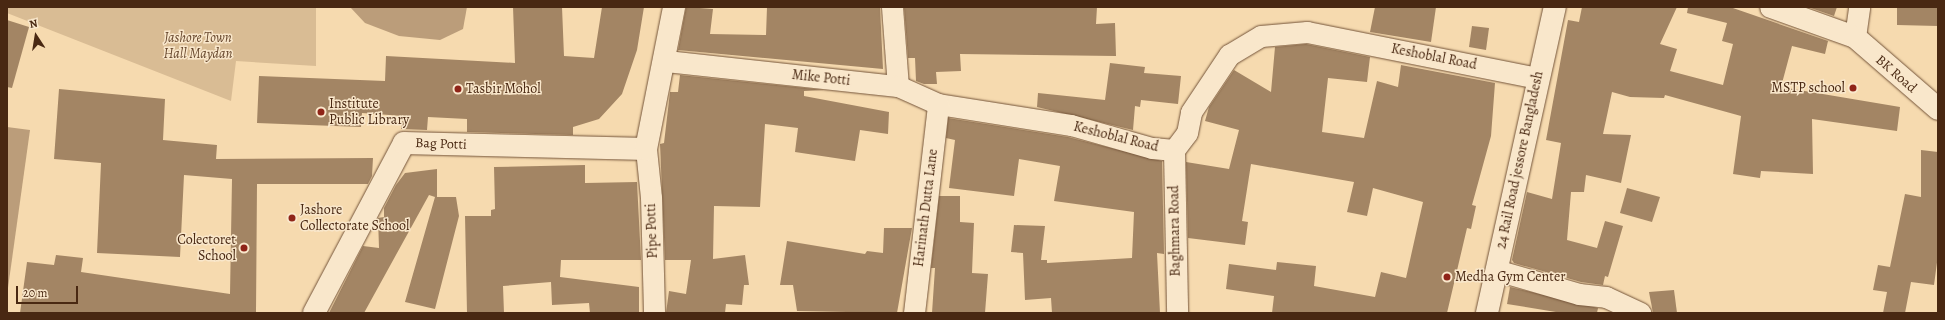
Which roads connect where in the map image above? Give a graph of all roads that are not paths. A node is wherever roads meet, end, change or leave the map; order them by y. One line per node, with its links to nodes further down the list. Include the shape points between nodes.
1 (674, 7): 7 (street)
2 (892, 7): 9 (street)
3 (1555, 7): 8 (street, 24 Rail Road jessore Bangladesh)
4 (1771, 7): 6 (street, BK Road)
5 (1859, 7): 6 (street)
6 (1855, 37): 11 (street, BK Road)
7 (666, 62): 9 (street, Mike Potti); 12 (street)
8 (1537, 78): 13 (street, Keshoblal Road, via 1307,32 1261,36 1229,55 1190,112 1187,133); 14 (street, 24 Rail Road jessore Bangladesh)
9 (898, 86): 10 (street, Keshoblal Road)
10 (938, 104): 13 (street, Keshoblal Road, via 1072,125 1152,148); 17 (street, Harinath Dutta Lane)
11 (1938, 108)
12 (646, 149): 15 (street, Bag Potti, via 404,143); 16 (street, Pipe Potti, via 651,197)
13 (1174, 150): 18 (street, Baghmara Road)
14 (1496, 270): 19 (street, 24 Rail Road jessore Bangladesh); 20 (street, via 1580,294 1606,296)
15 (314, 313)
16 (654, 313)
17 (914, 313)
18 (1177, 313)
19 (1487, 313)
20 (1641, 313)

